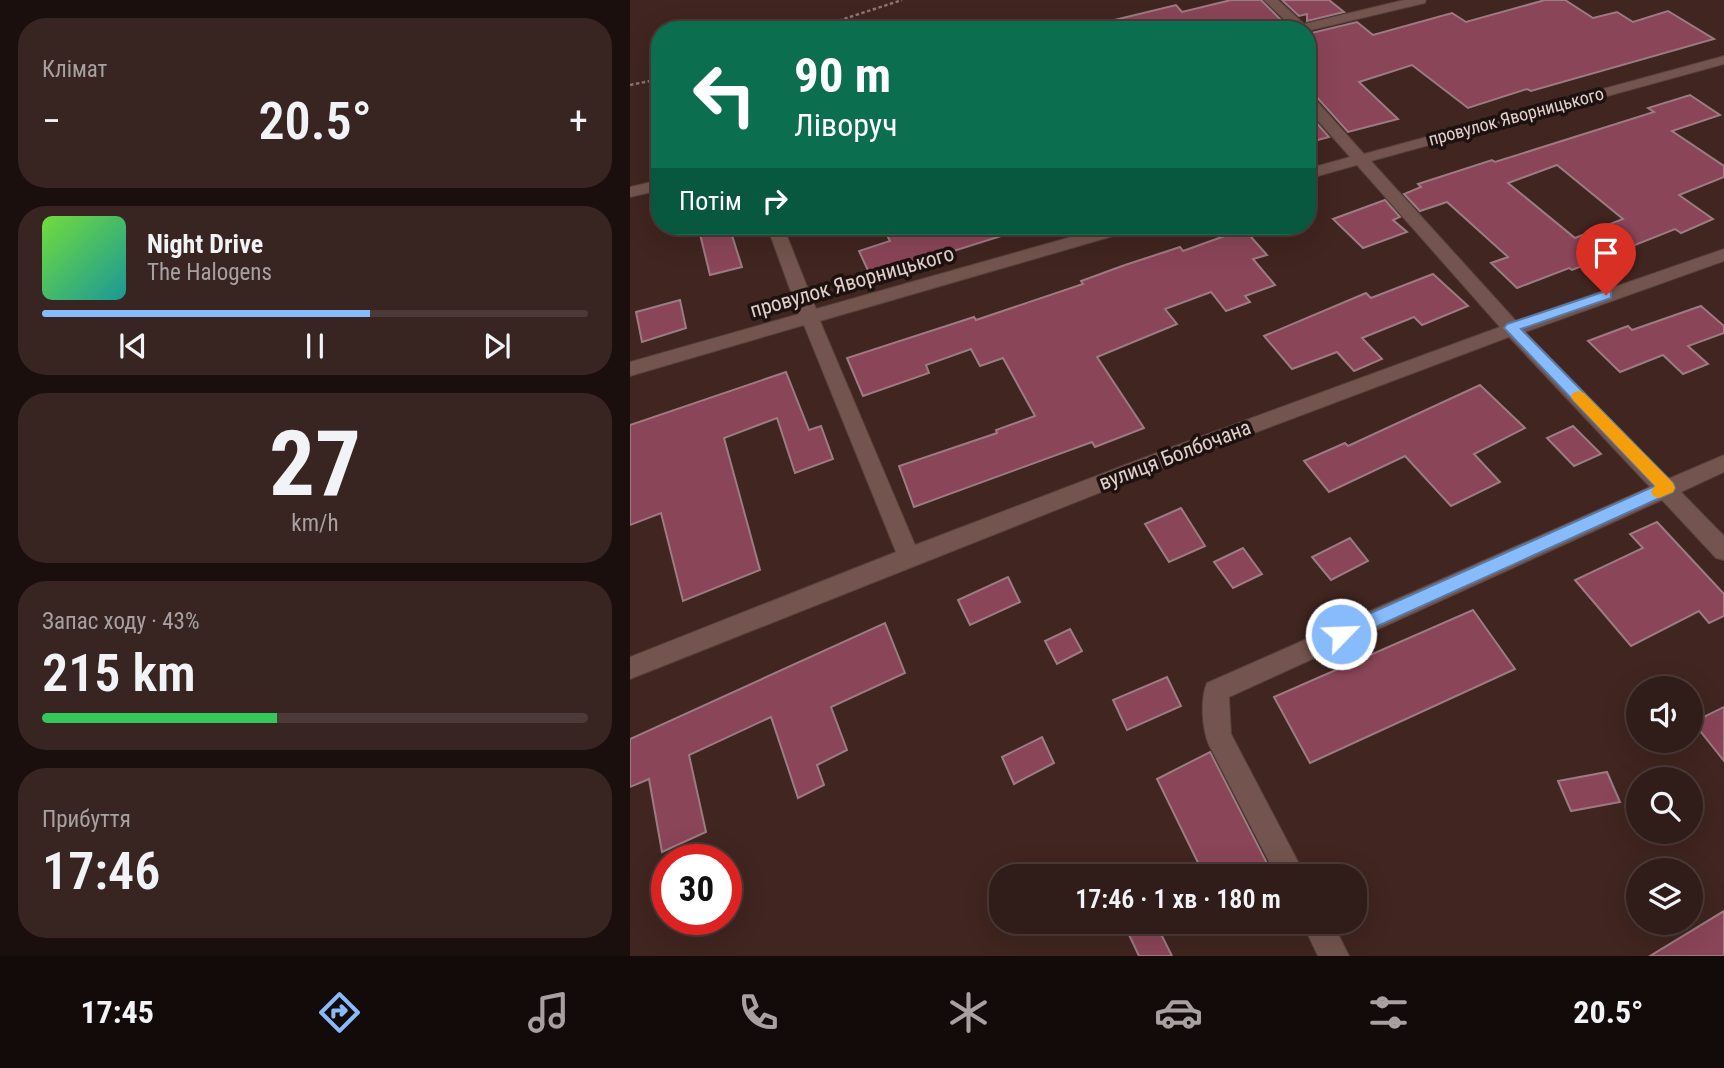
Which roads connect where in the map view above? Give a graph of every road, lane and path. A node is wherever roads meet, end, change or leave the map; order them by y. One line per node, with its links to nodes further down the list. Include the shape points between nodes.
1 (902, 0): 4 (path)
2 (1270, 0): 5 (street)
3 (1420, 0): 6 (street)
4 (838, 21)
5 (1290, 21)
6 (1316, 25)
7 (1724, 60): 11 (street, провулок Яворницького)
8 (651, 81): 9 (path)
9 (630, 86)
10 (1316, 109): 11 (street)
11 (1361, 158): 12 (street, провулок Яворницького); 19 (street)
12 (1316, 171)
13 (651, 187): 14 (street)
14 (630, 192)
15 (778, 235): 18 (street)
16 (1097, 235): 18 (street, провулок Яворницького)
17 (1724, 255): 19 (street, вулиця Болбочана)
18 (810, 317): 20 (street, провулок Яворницького); 24 (street)
19 (1511, 328): 22 (street); 24 (street, вулиця Болбочана)
20 (630, 369)
21 (1724, 463): 22 (street)
22 (1667, 488): 23 (street); 26 (street, via 1216,691 1218,736)
23 (1724, 551)
24 (909, 556): 25 (street, вулиця Болбочана)
25 (630, 668)
26 (1285, 864)
27 (1323, 934): 28 (street)
28 (1334, 956)

